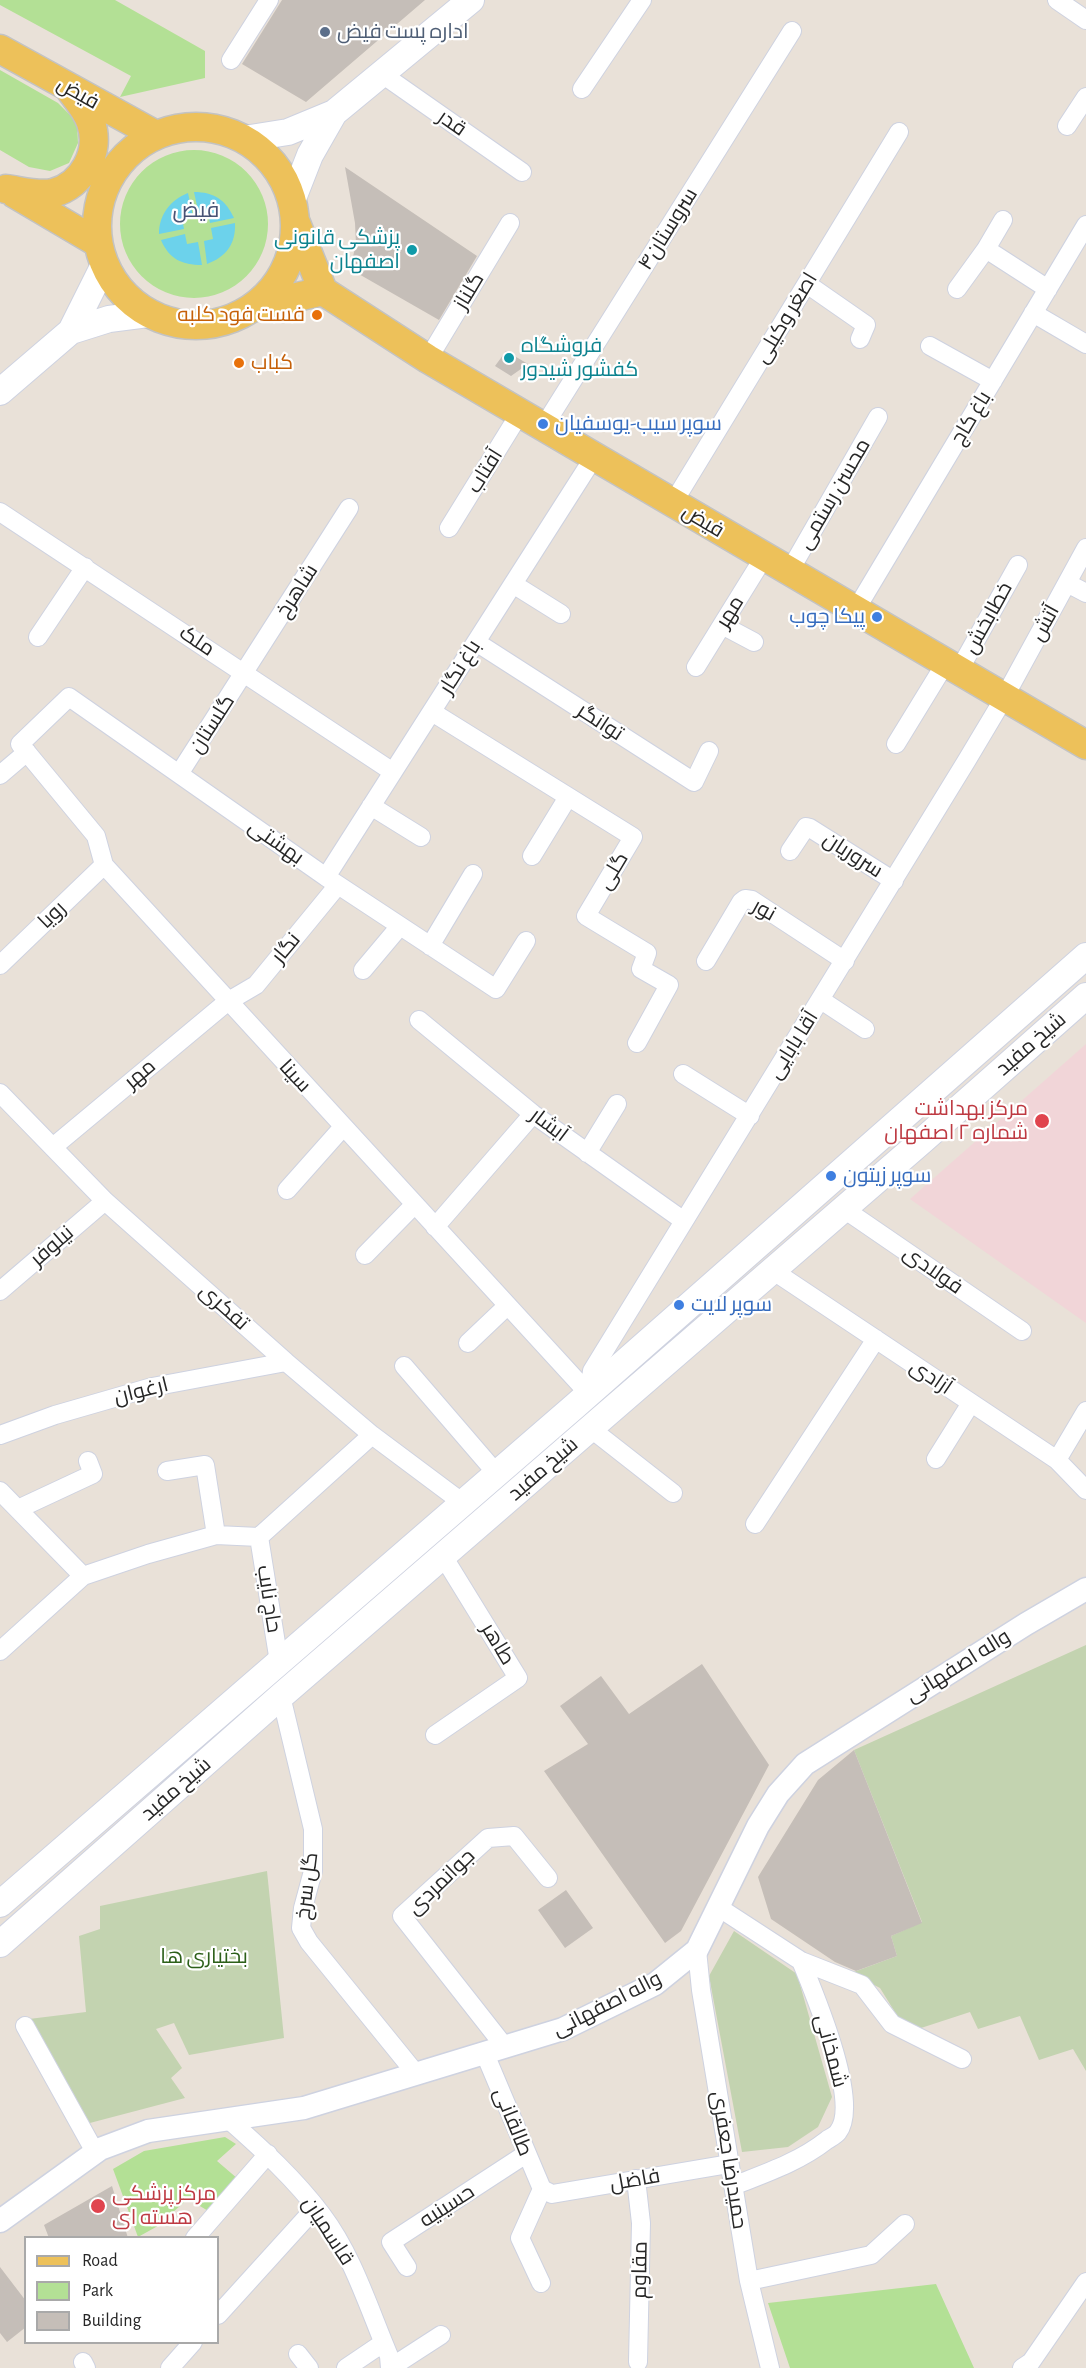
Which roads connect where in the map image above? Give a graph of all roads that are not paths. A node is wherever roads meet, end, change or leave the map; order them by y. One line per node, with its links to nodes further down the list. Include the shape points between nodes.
1 (268, 0): 8 (street)
2 (471, 0): 9 (main road)
3 (642, 0): 11 (street)
4 (1057, 0): 5 (street)
5 (1086, 20)
6 (792, 31): 41 (street, سروستان۴)
7 (0, 50): 10 (main road, فیض)
8 (231, 60)
9 (382, 74): 13 (main road); 18 (street, قدر)
10 (68, 87): 16 (main road, فیض); 19 (main road, via 91,122 92,158 83,174 52,193 34,194)
11 (582, 89)
12 (1086, 97): 14 (street)
13 (334, 113): 17 (main road, via 288,132); 20 (main road, via 310,155)
14 (1067, 126)
15 (899, 132): 26 (street, اصغر وکیلی)
16 (156, 135): 17 (main road, via 200,127); 25 (main road, via 121,161 108,180 97,222)
17 (244, 139): 20 (main road, via 275,165)
18 (522, 172)
19 (3, 187): 25 (main road)
20 (294, 212): 29 (main road); 30 (main road, via 293,246 285,269 272,290)
21 (1003, 220): 24 (street)
22 (510, 223): 37 (street, گلناز)
23 (1086, 225): 28 (street, باغ کاج)
24 (986, 249): 27 (street); 28 (street)
25 (101, 254): 32 (main road, via 115,285); 33 (main road)
26 (807, 284): 34 (street, via 866,325); 43 (street, اصغر وکیلی)
27 (957, 289)
28 (1048, 289): 31 (street, باغ کاج)
29 (323, 291): 30 (main road); 37 (main road, فیض)
30 (254, 307): 32 (main road, via 214,324 180,324)
31 (1033, 313): 35 (street); 38 (street, باغ کاج)
32 (148, 314): 33 (main road, via 109,319)
33 (71, 331): 39 (main road)
34 (860, 339)
35 (1086, 344)
36 (930, 346): 38 (street)
37 (428, 359): 41 (main road, فیض)
38 (993, 381): 55 (street, باغ کاج)
39 (0, 392)
40 (878, 417): 51 (street, محسن رستمی)
41 (532, 420): 42 (main road, فیض); 46 (street, آفتاب)
42 (594, 457): 43 (main road, فیض); 53 (street, باغ نگار)
43 (673, 503): 48 (main road, فیض)
44 (350, 508): 63 (street, شاهرخ)
45 (0, 512): 50 (street, ملک)
46 (449, 528)
47 (1086, 548): 52 (street, آتش)
48 (764, 557): 51 (main road, فیض); 57 (street, مهر)
49 (1018, 565): 62 (street, خطابخش)
50 (85, 567): 58 (street); 63 (street, ملک)
51 (789, 572): 55 (main road, فیض)
52 (1067, 583): 54 (street); 64 (street, آتش)
53 (513, 584): 56 (street); 59 (street, باغ نگار)
54 (1086, 593)
55 (855, 611): 62 (main road, فیض)
56 (561, 614)
57 (722, 626): 60 (street); 61 (street, مهر)
58 (38, 638)
59 (476, 642): 65 (street, باغ نگار); 69 (street, توانگر, via 694,782)
60 (754, 642)
61 (696, 668)
62 (951, 668): 64 (main road, فیض); 66 (street, خطابخش)
63 (244, 673): 70 (street, ملک); 71 (street, گلستان)
64 (1004, 698): 67 (main road, فیض); 81 (street, آقا بابایی)
65 (432, 712): 70 (street, باغ نگار); 73 (street, گلی)
66 (896, 744)
67 (1086, 745)
68 (23, 748): 71 (street, بهشتی, via 69,697); 72 (street); 78 (street, سینا, via 96,836)
69 (709, 751)
70 (393, 772): 74 (street, باغ نگار)
71 (179, 774): 80 (street, بهشتی)
72 (0, 775)
73 (568, 797): 77 (street); 95 (street, گلی, via 633,837 586,916 647,953 641,969 669,985)
74 (371, 806): 75 (street); 80 (street, باغ نگار)
75 (421, 837)
76 (790, 851): 81 (street, سروریان, via 802,831 810,828)
77 (532, 856)
78 (104, 865): 88 (street, رویا); 92 (street, سینا)
79 (473, 874): 84 (street)
80 (332, 881): 82 (street, بهشتی); 92 (street, نگار, via 256,985)
81 (894, 881): 87 (street, آقا بابایی)
82 (400, 926): 84 (street, بهشتی); 89 (street)
83 (526, 941): 84 (street, بهشتی, via 496,989)
84 (430, 946)
85 (1086, 956): 97 (main road, شیخ مفید)
86 (706, 961): 87 (street, نور, via 745,899)
87 (845, 961): 91 (street, آقا بابایی)
88 (0, 965)
89 (363, 970)
90 (1086, 996): 100 (main road, شیخ مفید)
91 (821, 1000): 94 (street); 102 (street, آقا بابایی)
92 (227, 1002): 103 (street, سینا); 105 (street, مهر)
93 (419, 1020): 101 (street, آبشار)
94 (865, 1029)
95 (637, 1043)
96 (683, 1074): 102 (street)
97 (933, 1090): 100 (main road, via 938,1107 946,1112); 104 (main road, شیخ مفید)
98 (0, 1092): 105 (street, تفکری)
99 (617, 1104): 107 (street)
100 (955, 1111): 106 (main road, شیخ مفید)
101 (533, 1114): 107 (street, آبشار); 113 (street)
102 (750, 1116): 112 (street, آقا بابایی)
103 (343, 1127): 108 (street); 110 (street, سینا)
104 (893, 1127): 106 (main road, via 904,1124 913,1129 917,1138); 123 (main road, شیخ مفید)
105 (53, 1147): 109 (street, تفکری)
106 (914, 1148): 111 (main road, شیخ مفید)
107 (587, 1153): 112 (street, آبشار)
108 (287, 1190)
109 (105, 1201): 116 (street, نیلوفر); 121 (street, تفکری)
110 (414, 1205): 113 (street, سینا); 114 (street)
111 (844, 1209): 115 (main road, شیخ مفید); 118 (street, فولادی)
112 (684, 1221): 123 (street, آقا بابایی, via 592,1371)
113 (435, 1227): 117 (street, سینا)
114 (365, 1255)
115 (772, 1269): 119 (street, آزادی); 126 (main road, شیخ مفید)
116 (0, 1291)
117 (507, 1306): 120 (street); 123 (street, سینا)
118 (1022, 1331)
119 (876, 1339): 124 (street, آزادی); 139 (street)
120 (468, 1343)
121 (286, 1362): 127 (street, ارغوان, via 152,1387); 128 (street, تفکری)
122 (404, 1366): 133 (street)
123 (589, 1395): 133 (main road, شیخ مفید)
124 (971, 1403): 129 (street); 130 (street, آزادی)
125 (1086, 1411): 130 (street)
126 (590, 1428): 136 (street); 142 (main road, شیخ مفید)
127 (0, 1435)
128 (372, 1435): 137 (street, تفکری); 141 (street)
129 (936, 1459)
130 (1057, 1460): 134 (street, آزادی)
131 (88, 1461): 138 (street, via 93,1474)
132 (167, 1472): 140 (street, via 205,1465)
133 (497, 1474): 137 (main road, شیخ مفید)
134 (1086, 1490)
135 (0, 1491): 138 (street)
136 (673, 1492)
137 (463, 1503): 146 (main road, شیخ مفید)
138 (18, 1509): 143 (street)
139 (755, 1524)
140 (216, 1535): 141 (street); 143 (street)
141 (259, 1537): 146 (street, حاج نایب)
142 (443, 1556): 147 (main road, شیخ مفید); 148 (street, طاهر, via 518,1678)
143 (83, 1576): 145 (street)
144 (1086, 1589): 151 (street, واله اصفهانی, via 805,1764 778,1794 758,1826)
145 (0, 1651)
146 (279, 1662): 150 (main road, شیخ مفید)
147 (281, 1696): 152 (main road, شیخ مفید); 158 (street, گل سرخ, via 313,1829 313,1870 301,1928)
148 (435, 1735)
149 (548, 1878): 156 (street, جوانمردی, via 514,1836 488,1838 402,1916)
150 (0, 1904)
151 (718, 1908): 153 (street, واله اصفهانی); 154 (street)
152 (6, 1931)
153 (697, 1950): 156 (street, واله اصفهانی, via 655,1984 563,2029); 163 (street, حمیدرضا جعفری)
154 (801, 1961): 157 (street, via 862,1985 892,2024); 165 (street, شمخانی, via 837,2056 845,2107 839,2131 792,2163)
155 (25, 2026): 160 (street)
156 (495, 2050): 158 (street, واله اصفهانی); 162 (street, طالقانی)
157 (962, 2059)
158 (417, 2075): 159 (street, واله اصفهانی, via 304,2108)
159 (228, 2120): 160 (street, واله اصفهانی, via 148,2131); 161 (street, قاسمیان)
160 (95, 2152): 168 (street, واله اصفهانی)
161 (268, 2154): 167 (street, قاسمیان); 170 (street)
162 (526, 2154): 166 (street, طالقانی); 171 (street, حسینیه, via 391,2242)
163 (729, 2164): 164 (street, فاضل); 165 (street, حمیدرضا جعفری)
164 (636, 2180): 166 (street, فاضل, via 552,2194); 179 (street, مقاوم, via 641,2223)
165 (733, 2186): 172 (street, حمیدرضا جعفری)
166 (542, 2189): 174 (street, via 520,2238)
167 (316, 2207): 175 (street); 177 (street, قاسمیان, via 353,2268)
168 (0, 2220)
169 (905, 2224): 172 (street, via 871,2255)
170 (197, 2236)
171 (407, 2267)
172 (749, 2281): 183 (street, حمیدرضا جعفری)
173 (1086, 2282): 184 (street, via 1031,2362)
174 (541, 2283)
175 (219, 2314)
176 (441, 2335): 182 (street)
177 (383, 2343): 181 (street); 182 (street, قاسمیان)
178 (192, 2344): 180 (street)
179 (638, 2362)
180 (170, 2368)
181 (346, 2368)
182 (390, 2368)
183 (770, 2368)
184 (1022, 2368)

